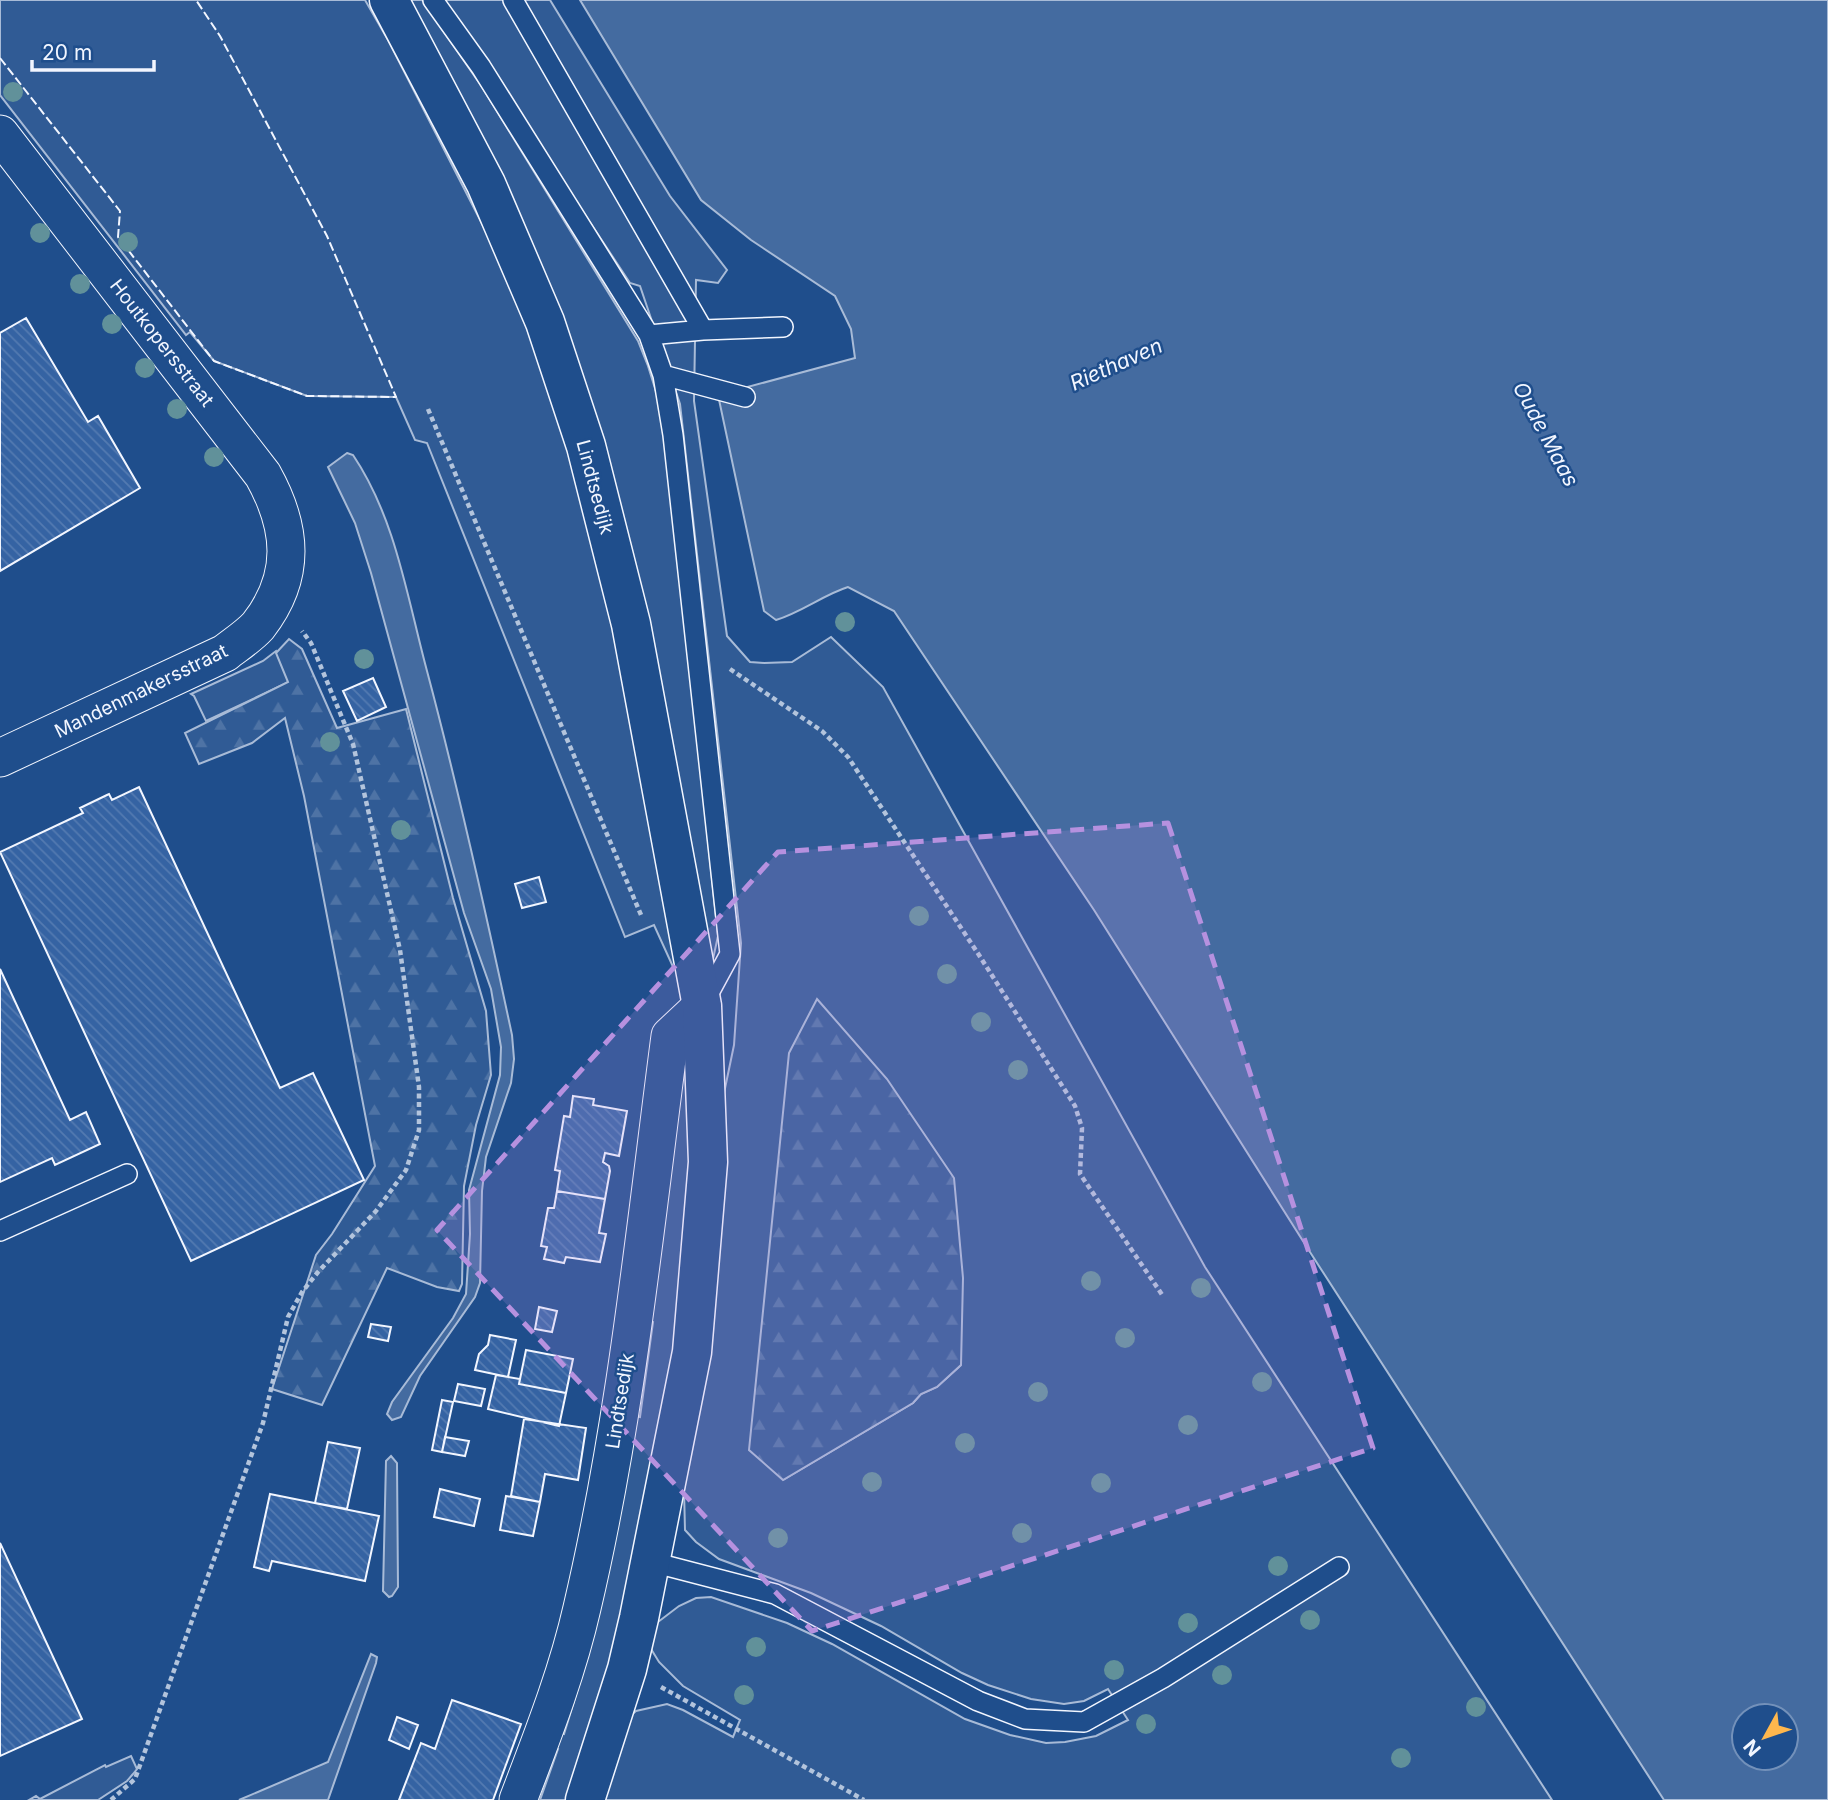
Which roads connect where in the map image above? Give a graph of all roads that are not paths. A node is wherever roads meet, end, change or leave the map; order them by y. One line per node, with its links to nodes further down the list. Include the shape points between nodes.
1 (389, 0): 12 (street, Lindtsedijk, via 486,184 545,323 586,446 631,624)
2 (433, 0): 7 (lane, via 481,67)
3 (513, 0): 6 (lane)
4 (0, 134): 10 (street, Houtkopersstraat, via 263,475 278,500 285,527)
5 (783, 327): 6 (lane)
6 (703, 330): 7 (lane)
7 (649, 335): 8 (lane)
8 (663, 375): 9 (lane); 12 (lane, via 730,954)
9 (745, 397)
10 (281, 583): 11 (street, Mandenmakersstraat, via 257,628 225,653)
11 (0, 758)
12 (702, 1006): 15 (street, Lindtsedijk, via 708,1162 692,1352); 17 (street, Lindtsedijk, via 670,1036 618,1423 600,1522 582,1610 558,1693)
13 (127, 1174): 14 (lane)
14 (0, 1231)
15 (652, 1562): 16 (lane, via 775,1594 978,1701 1025,1719 1084,1723); 18 (street, Lindtsedijk, via 626,1669)
16 (1339, 1567)
17 (518, 1800)
18 (585, 1800)

